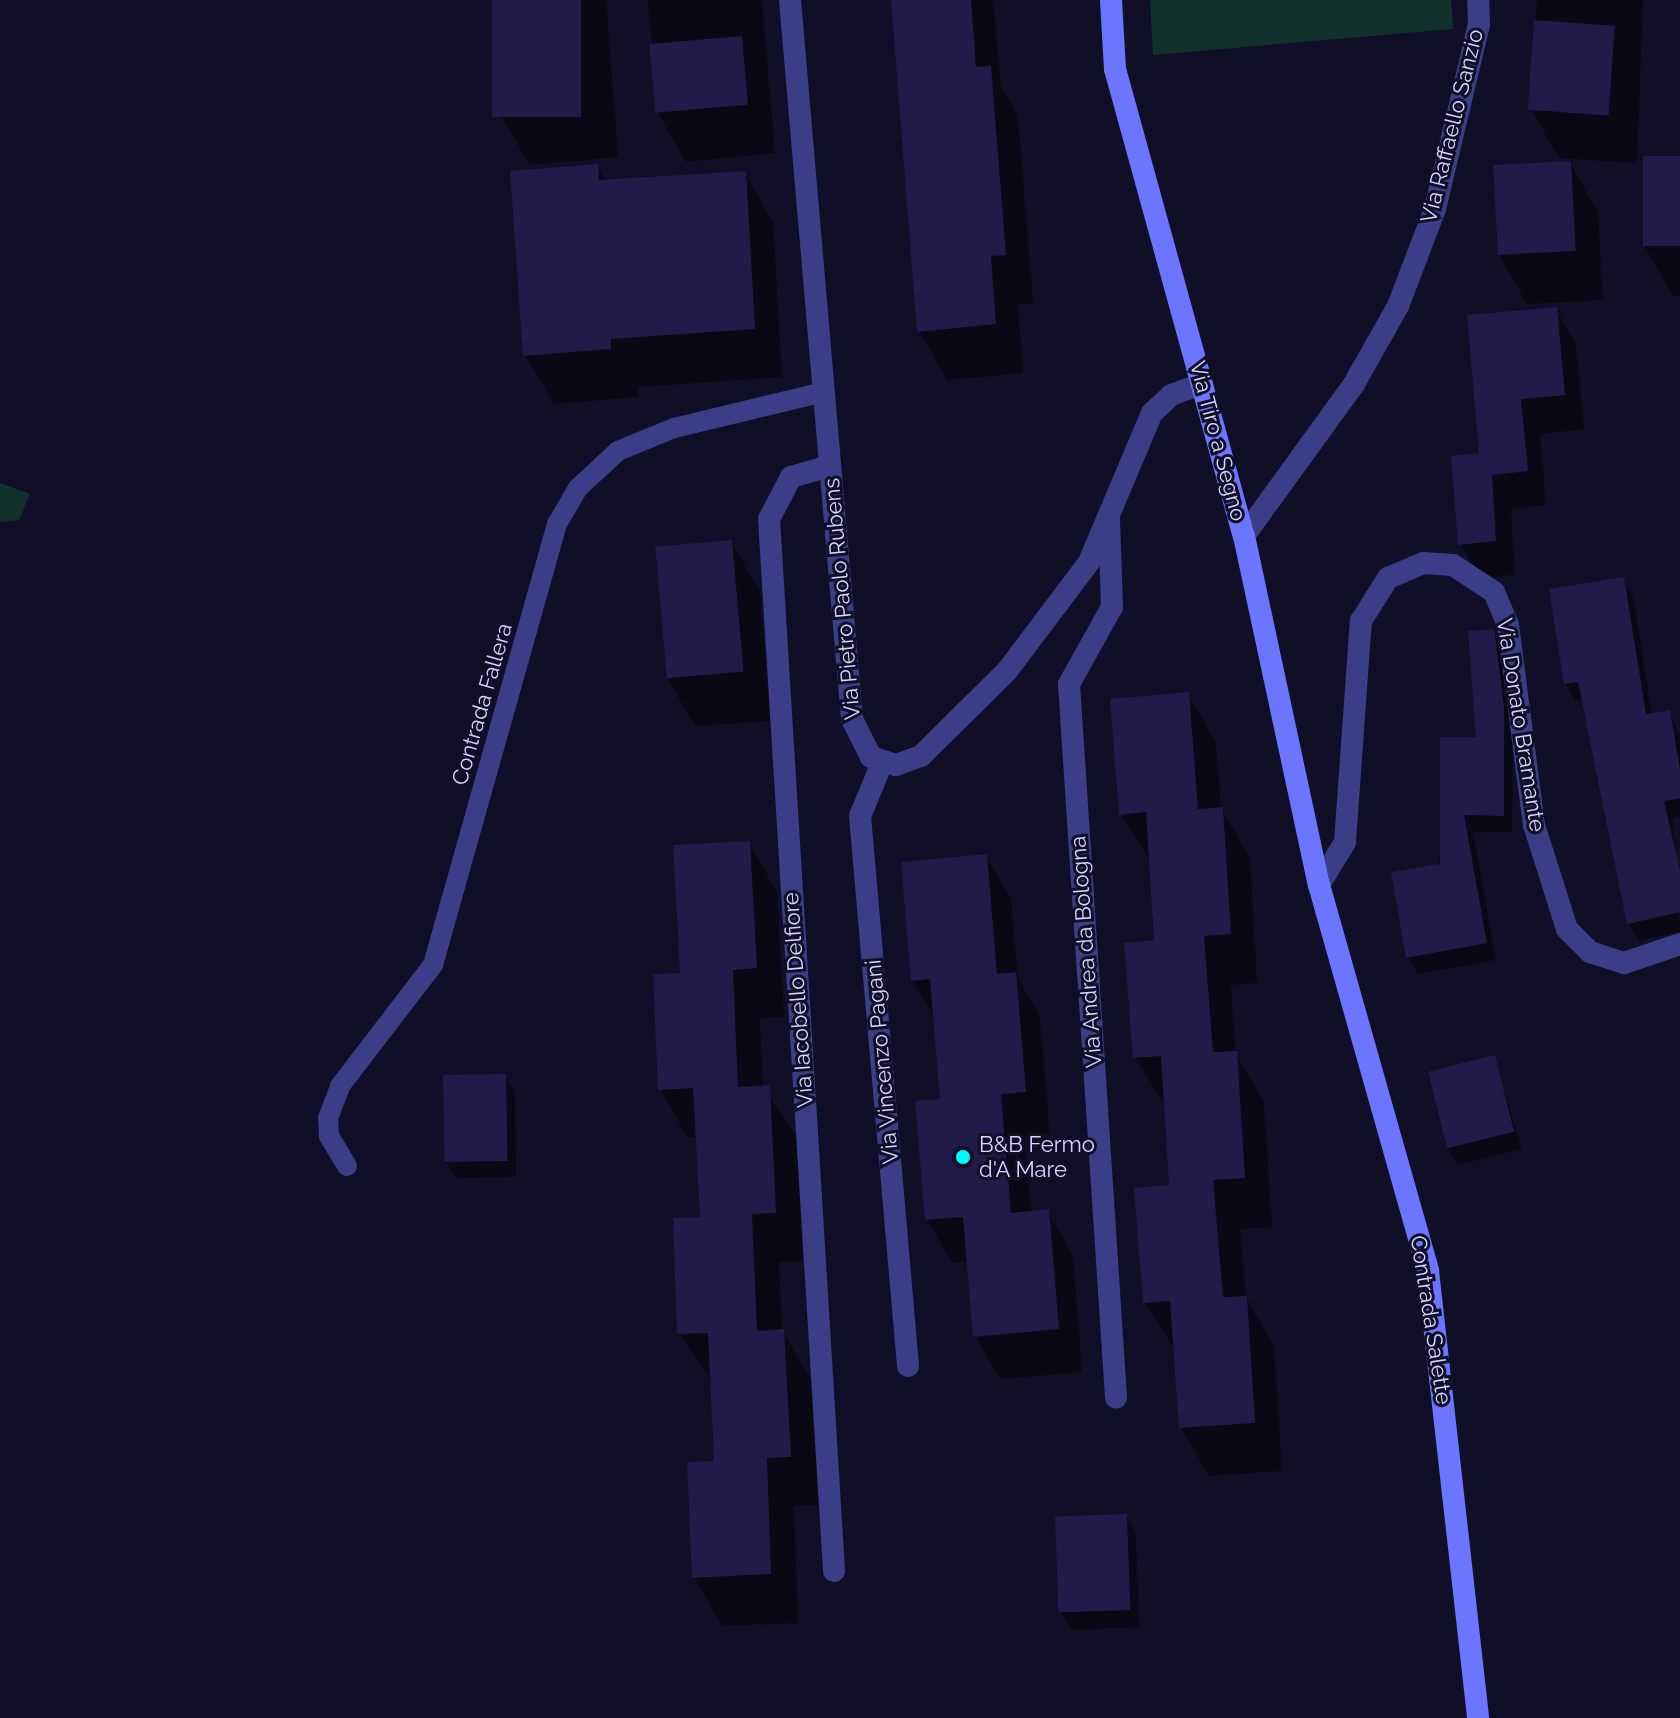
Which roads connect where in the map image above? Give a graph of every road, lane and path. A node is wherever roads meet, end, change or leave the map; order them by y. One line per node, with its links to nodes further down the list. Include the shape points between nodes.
1 (790, 0): 5 (street, Via Pietro Paolo Rubens)
2 (1111, 0): 4 (main road, Via Tiro a Segno, via 1115,69)
3 (1478, 0): 8 (street, Via Raffaello Sanzio, via 1479,24 1435,209 1398,306 1354,384)
4 (1202, 384): 7 (street, via 1171,395 1152,413); 8 (main road, Via Tiro a Segno)
5 (824, 392): 6 (street, Via Pietro Paolo Rubens); 12 (lane, Contrada Fallera, via 674,428 618,451 578,488 557,524 433,965 340,1086 328,1118 329,1136)
6 (830, 466): 9 (street, Via Pietro Paolo Rubens, via 853,727 862,748); 15 (street, Via Iacobello Delfiore, via 791,477 769,519)
7 (1109, 518): 9 (street, via 1058,610 971,711 921,756); 14 (street, Via Andrea da Bologna, via 1112,607 1069,684)
8 (1244, 536): 10 (main road, Via Tiro a Segno)
9 (882, 763): 13 (street, Via Vincenzo Pagani, via 860,816)
10 (1319, 885): 11 (street, Via Donato Bramante, via 1345,842 1361,621 1388,578 1423,563 1453,565 1494,592 1508,625 1534,825 1567,929 1590,952 1624,963); 16 (main road, Contrada Salette, via 1428,1271)
11 (1680, 944)
12 (347, 1166)
13 (908, 1366)
14 (1116, 1397)
15 (834, 1571)
16 (1478, 1718)

